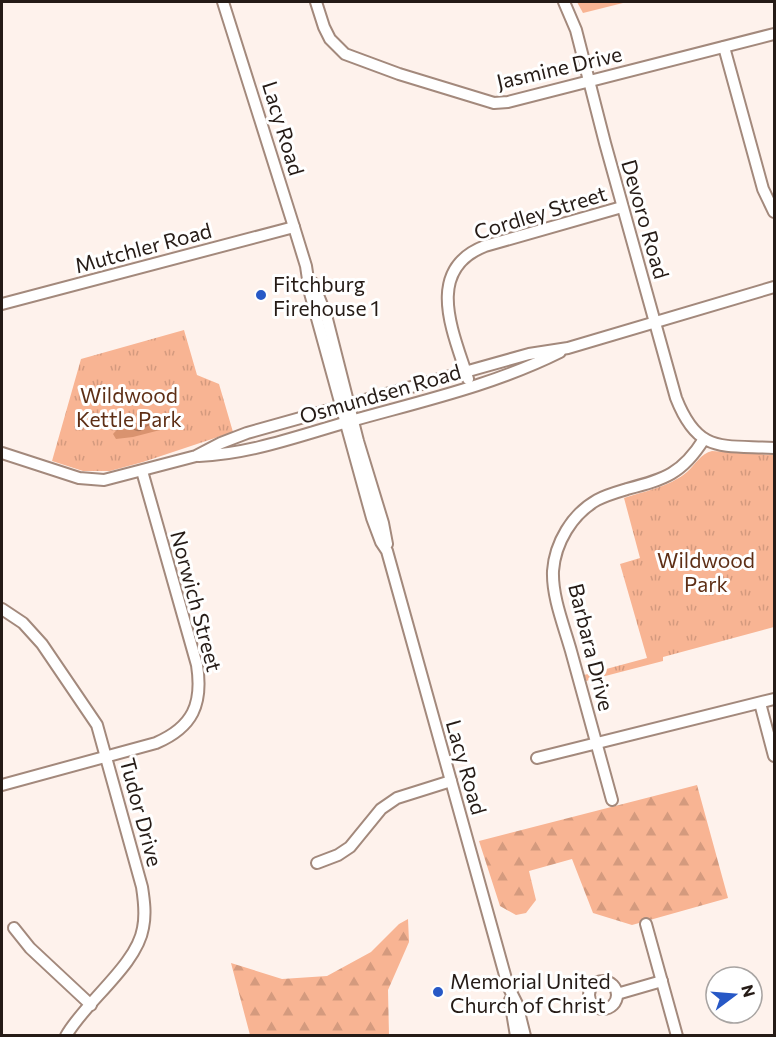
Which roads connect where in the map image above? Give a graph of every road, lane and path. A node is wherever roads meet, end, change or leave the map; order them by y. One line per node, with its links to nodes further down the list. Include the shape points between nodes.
1 (224, 2): 9 (street, Lacy Road)
2 (315, 2): 6 (street, Jasmine Drive, via 330,39 345,54 483,101 508,102)
3 (564, 2): 6 (street, Devoro Road, via 574,22)
4 (774, 34): 5 (street, Jasmine Drive)
5 (724, 47): 6 (street, Jasmine Drive); 8 (street, via 763,189)
6 (590, 80): 7 (street, Devoro Road)
7 (622, 207): 12 (street, Devoro Road); 14 (street, Cordley Street, via 485,246 463,259 451,277 447,304)
8 (774, 212)
9 (294, 227): 11 (street, Mutchler Road); 16 (street, Lacy Road, via 326,315)
10 (774, 286): 12 (street, Osmundsen Road)
11 (2, 304)
12 (655, 322): 13 (street, Osmundsen Road); 19 (street, Devoro Road, via 683,416)
13 (568, 348): 14 (street, Osmundsen Road, via 529,354); 15 (street, Osmundsen Road, via 530,368)
14 (466, 373): 15 (street, Cordley Street); 16 (street, Osmundsen Road)
15 (470, 388): 17 (street, Osmundsen Road)
16 (345, 406): 17 (street, Lacy Road); 18 (street, Osmundsen Road)
17 (349, 421): 20 (street, Osmundsen Road); 32 (street, Lacy Road, via 372,518 387,550)
18 (269, 427): 20 (street); 23 (street, Osmundsen Road)
19 (704, 439): 21 (street, via 727,446); 28 (street, Barbara Drive, via 687,462 668,477 610,494 584,508 560,541 553,573 555,586)
20 (273, 443): 23 (street, Osmundsen Road, via 224,455)
21 (774, 448)
22 (2, 453): 24 (street, Osmundsen Road, via 86,480)
23 (196, 456): 24 (street, Osmundsen Road)
24 (142, 471): 30 (street, Norwich Street, via 200,685 190,718 171,736)
25 (2, 609): 30 (street, Tudor Drive, via 23,623 62,672 97,725)
26 (774, 699): 27 (street)
27 (760, 703): 28 (street); 29 (street)
28 (597, 744): 31 (street); 34 (street, Barbara Drive)
29 (774, 756)
30 (106, 757): 33 (street, Norwich Street); 41 (street, Tudor Drive, via 140,877 145,909 138,944)
31 (537, 758)
32 (451, 781): 35 (street, via 397,798 381,809 350,847); 39 (street, Lacy Road)
33 (2, 785)
34 (612, 800)
35 (317, 862)
36 (646, 924): 38 (street)
37 (14, 928): 41 (street)
38 (662, 981): 40 (street); 45 (street)
39 (511, 993): 43 (street, Lacy Road); 44 (street, Lacy Road)
40 (617, 994)
41 (91, 1005): 42 (street, Tudor Drive)
42 (66, 1035)
43 (516, 1035)
44 (525, 1035)
45 (677, 1035)

